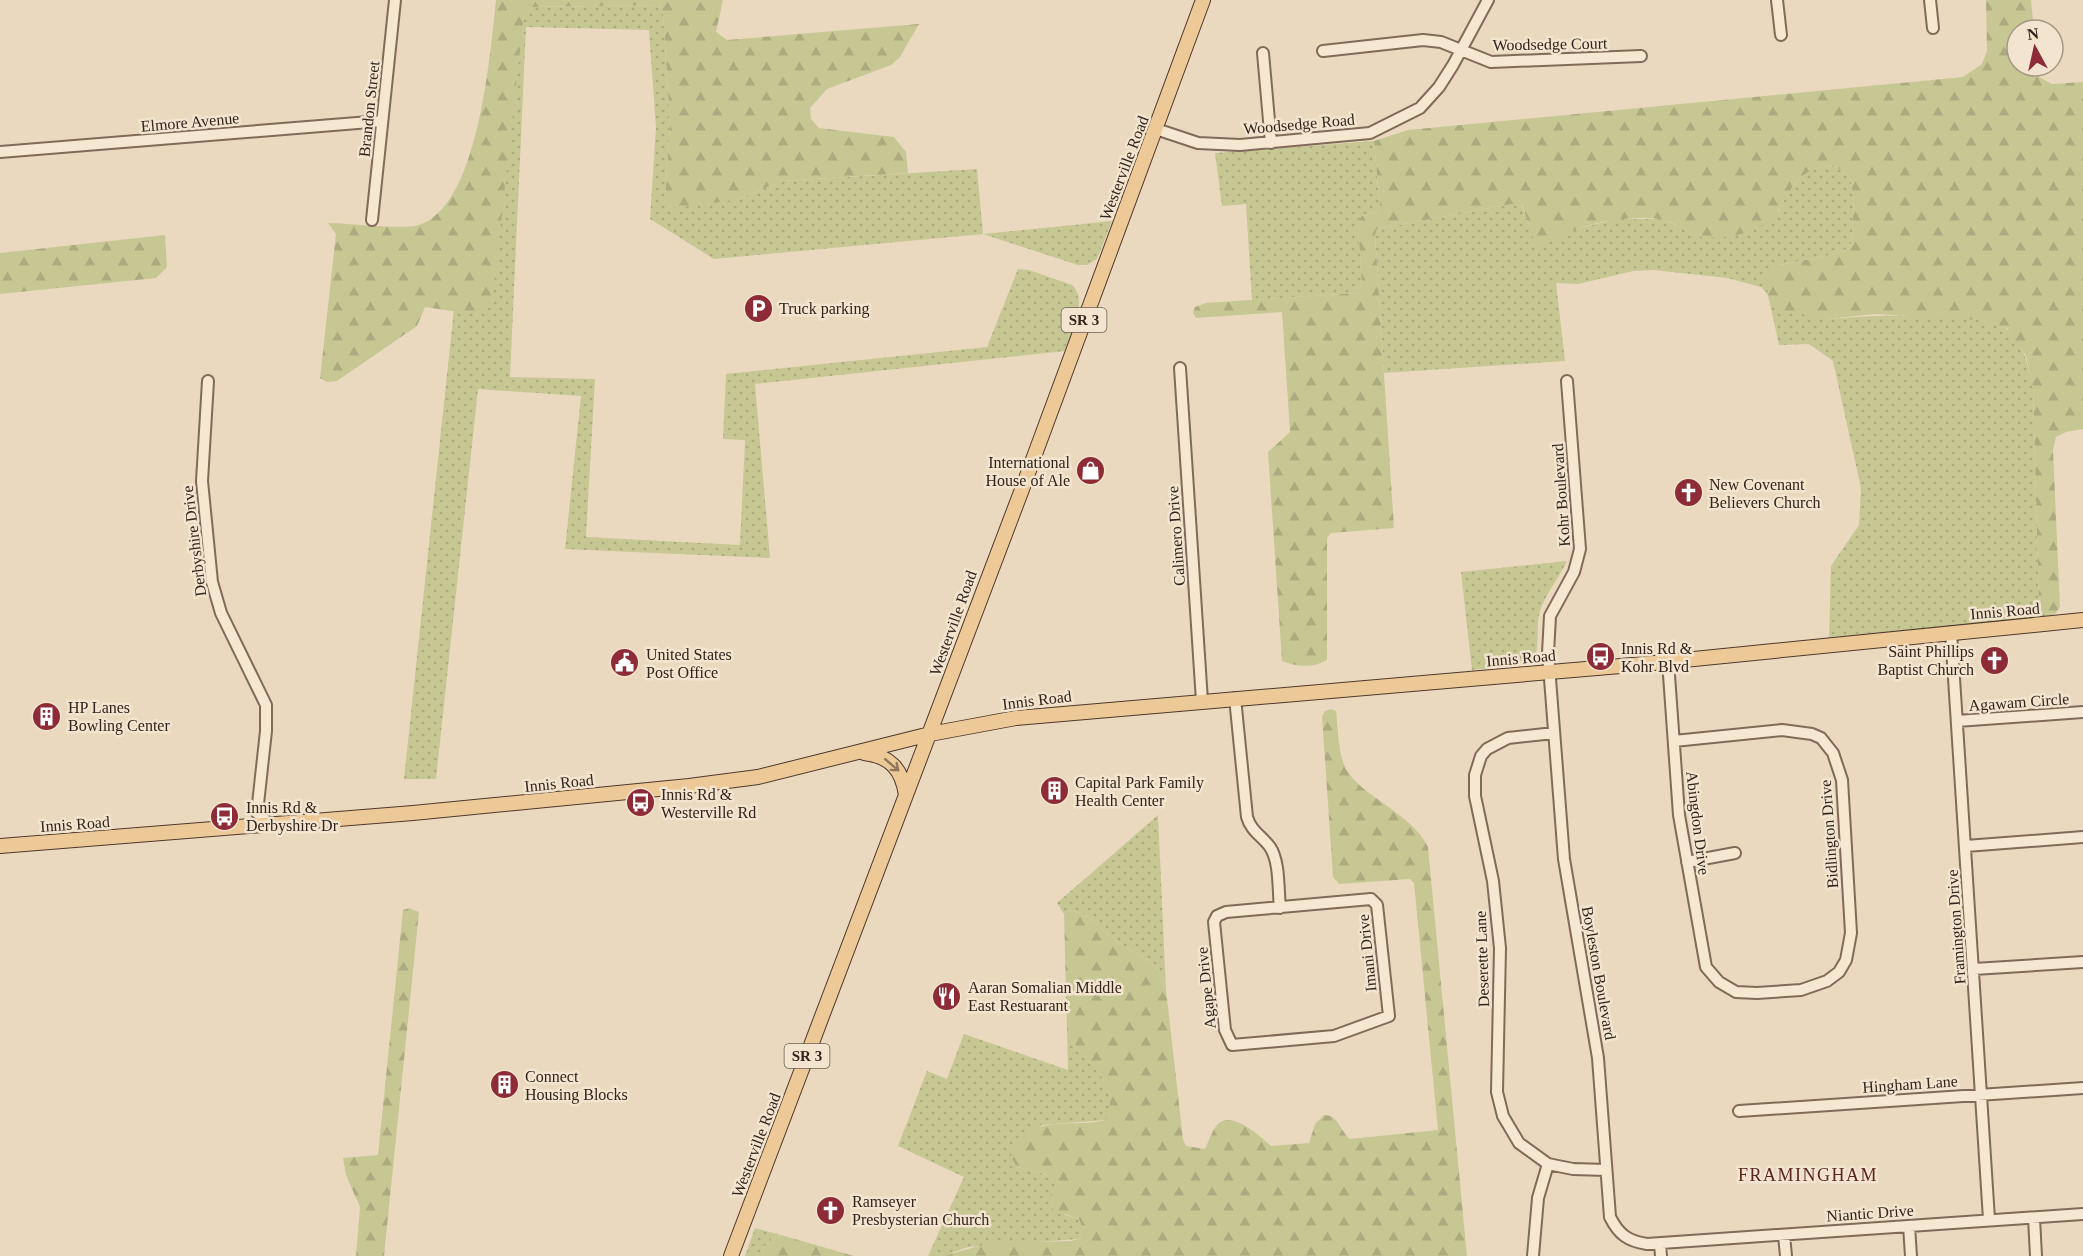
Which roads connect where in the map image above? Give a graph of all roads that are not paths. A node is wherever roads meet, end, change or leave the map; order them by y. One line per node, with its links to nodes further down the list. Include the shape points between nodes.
1 (395, 0): 12 (street, Brandon Street)
2 (1203, 0): 13 (main road, Westerville Road / SR 3)
3 (1488, 0): 9 (street, Woodsedge Road)
4 (1778, 0): 7 (street)
5 (1930, 0): 6 (street)
6 (1933, 28)
7 (1780, 35)
8 (1323, 51): 9 (street, Woodsedge Court, via 1423,40 1441,42)
9 (1460, 51): 11 (street, Woodsedge Court, via 1491,62 1509,63); 14 (street, Woodsedge Road, via 1439,87 1420,108 1396,122 1370,133)
10 (1263, 52): 14 (street)
11 (1641, 56)
12 (382, 121): 15 (street, Elmore Avenue); 16 (street, Brandon Street)
13 (1156, 129): 14 (street, Woodsedge Road, via 1198,143); 29 (main road, Westerville Road / SR 3)
14 (1271, 142)
15 (0, 152)
16 (372, 220)
17 (1180, 368): 25 (street, Calimero Drive)
18 (208, 381): 33 (street, Derbyshire Drive, via 202,481 212,582 220,613 266,705 257,813)
19 (1567, 381): 23 (street, Kohr Boulevard, via 1580,549 1574,572 1550,616)
20 (2083, 620): 21 (main road, Innis Road)
21 (1951, 632): 22 (main road, Innis Road); 27 (street, Framington Drive)
22 (1668, 661): 23 (main road, Innis Road); 30 (street, Abingdon Drive)
23 (1551, 672): 24 (main road, Innis Road); 28 (street, Boyleston Boulevard)
24 (1235, 698): 25 (main road, Innis Road); 39 (street, via 1247,817 1250,827 1274,855)
25 (1202, 701): 29 (main road, Innis Road, via 1016,718)
26 (2083, 712): 27 (street, Agawam Circle)
27 (1957, 721): 36 (street, Framington Drive)
28 (1554, 733): 47 (street, Deserette Lane, via 1508,738 1487,749 1475,775 1475,796 1493,881 1500,948 1497,1092 1503,1116 1519,1143); 48 (street, Boyleston Boulevard, via 1564,859 1598,1058)
29 (930, 734): 31 (main road, Innis Road); 32 (main road, Westerville Road / SR 3)
30 (1674, 741): 38 (street, Abingdon Drive); 42 (street, Bidlington Drive, via 1797,731 1821,738 1833,753 1842,780 1851,933 1846,960 1839,972 1801,990 1736,992)
31 (861, 753): 32 (main road, one-way to 32, via 878,754 900,770); 33 (main road, Innis Road, via 758,777 689,786)
32 (906, 795): 55 (main road, Westerville Road / SR 3)
33 (270, 824): 35 (main road, Innis Road)
34 (2083, 837): 36 (street)
35 (0, 846)
36 (1966, 846): 41 (street, Framington Drive)
37 (1735, 853): 38 (street)
38 (1687, 862): 42 (street, Abingdon Drive, via 1706,967)
39 (1280, 908): 43 (street, Imani Drive, via 1371,899 1377,905 1389,1016); 43 (street, Agape Drive, via 1217,916 1215,933 1228,1040 1238,1046 1334,1036)
40 (2083, 962): 41 (street)
41 (1974, 969): 45 (street, Framington Drive)
42 (1719, 982)
43 (1375, 1022)
44 (2083, 1088): 45 (street, Hingham Lane)
45 (1982, 1094): 46 (street, Hingham Lane); 51 (street, Framington Drive)
46 (1739, 1111)
47 (1548, 1164): 48 (street, Deserette Lane, via 1573,1170); 56 (street, via 1538,1198)
48 (1606, 1170): 54 (street, Boyleston Boulevard, via 1610,1217 1618,1232 1631,1242)
49 (2083, 1214): 50 (street, Niantic Drive)
50 (2034, 1218): 51 (street, Niantic Drive); 60 (street)
51 (1989, 1219): 52 (street, Niantic Drive)
52 (1909, 1226): 53 (street, Niantic Drive); 59 (street)
53 (1784, 1235): 54 (street, Niantic Drive); 58 (street)
54 (1660, 1244): 57 (street)
55 (731, 1256)
56 (1533, 1256)
57 (1661, 1256)
58 (1786, 1256)
59 (1911, 1256)
60 (2036, 1256)

